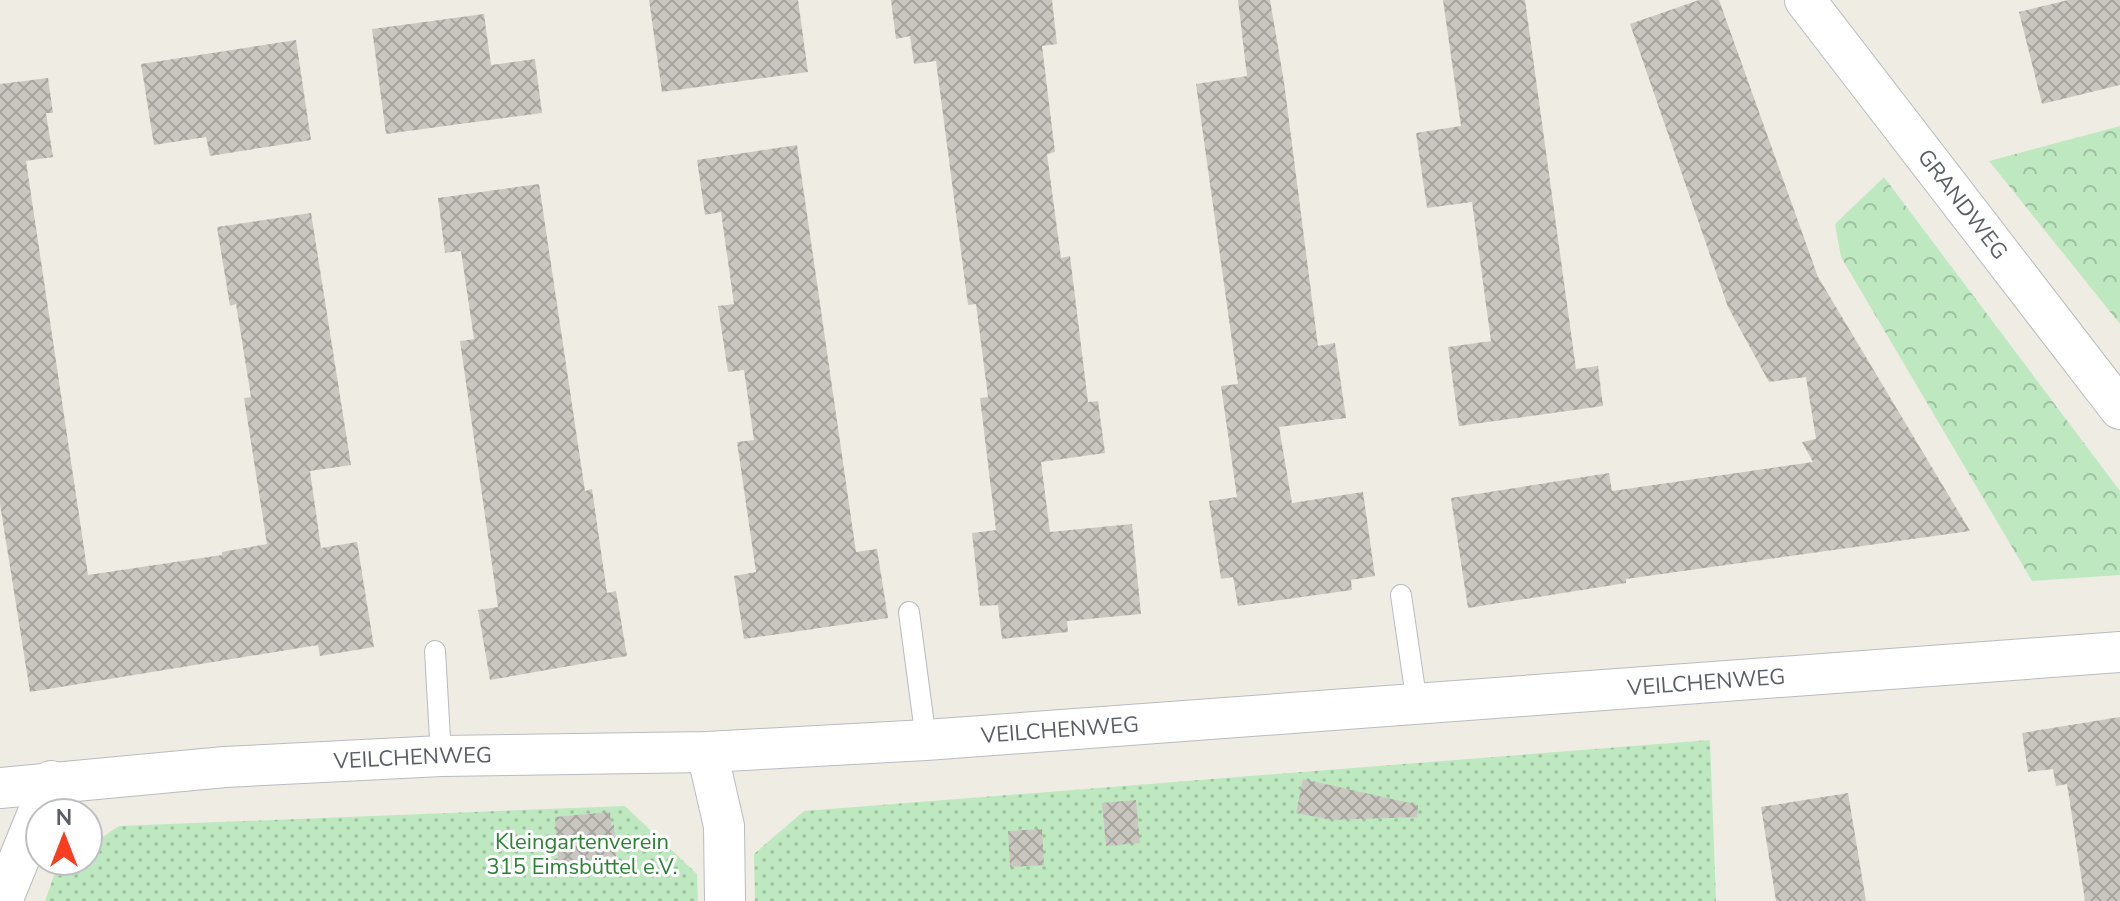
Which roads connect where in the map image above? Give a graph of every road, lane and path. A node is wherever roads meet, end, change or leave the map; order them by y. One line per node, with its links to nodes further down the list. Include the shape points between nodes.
1 (1805, 0): 2 (street, GRANDWEG)
2 (2120, 409)
3 (1401, 595): 7 (lane)
4 (909, 612): 8 (lane)
5 (435, 651): 10 (lane)
6 (2120, 652): 7 (street, VEILCHENWEG)
7 (1417, 704): 8 (street, VEILCHENWEG)
8 (926, 740): 9 (street, VEILCHENWEG)
9 (707, 752): 10 (street, VEILCHENWEG); 14 (street, via 724,826)
10 (441, 756): 11 (street, VEILCHENWEG)
11 (51, 781): 12 (street, VEILCHENWEG); 13 (street)
12 (0, 788)
13 (2, 901)
14 (725, 901)

